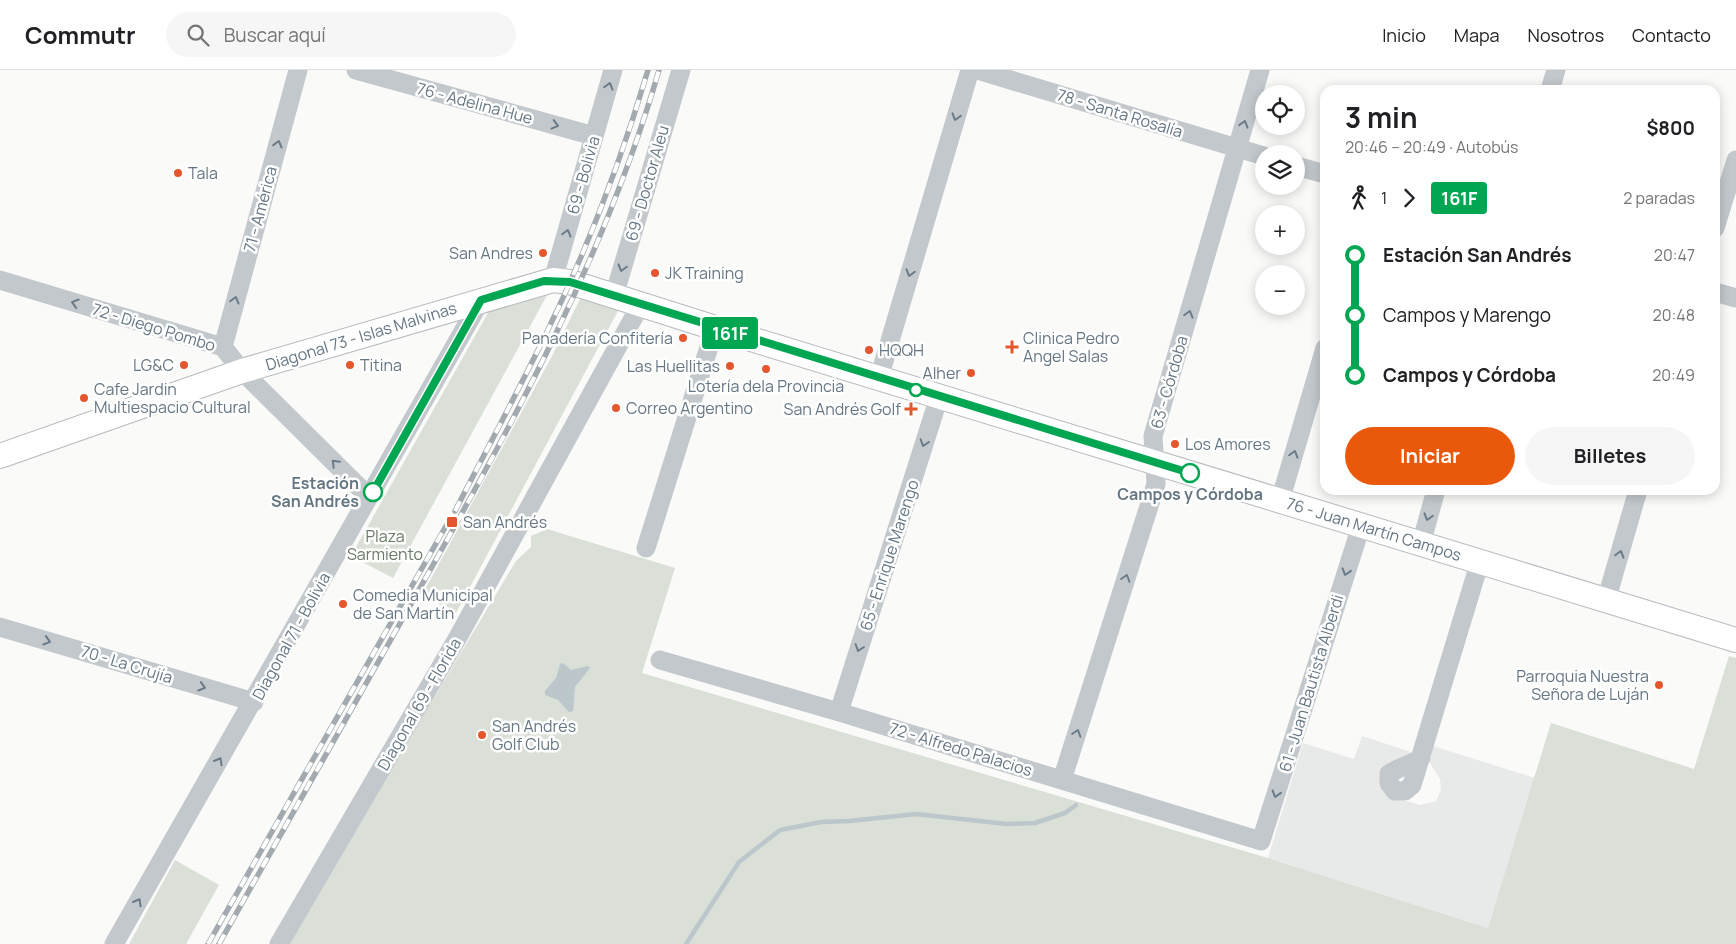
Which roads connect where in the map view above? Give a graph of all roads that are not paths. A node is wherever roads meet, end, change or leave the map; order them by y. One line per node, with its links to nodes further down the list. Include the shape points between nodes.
1 (298, 70): 25 (street, 71 - América, one-way to 1)
2 (356, 70): 10 (street, 76 - Adelina Hue, one-way to 10)
3 (613, 70): 10 (street, 69 - Bolivia, one-way to 3)
4 (680, 70): 20 (street, 69 - Doctor Aleu, one-way to 20)
5 (970, 70): 28 (street, one-way to 28)
6 (977, 70): 11 (street, 78 - Santa Rosalía)
7 (1260, 70): 11 (street, 63 - Córdoba, one-way to 7)
8 (1556, 70): 9 (street)
9 (1552, 85)
10 (594, 136): 18 (street, 69 - Bolivia, one-way to 10)
11 (1237, 148): 12 (street, 78 - Santa Rosalía); 31 (street, 63 - Córdoba, one-way to 11, via 1153,436)
12 (1255, 153)
13 (1736, 160): 16 (street)
14 (1305, 168): 15 (street)
15 (1320, 173)
16 (1720, 212)
17 (0, 280): 25 (street, 72 - Diego Pombo, one-way to 17)
18 (553, 280): 20 (main road, 76 - Juan Martín Campos); 22 (main road, Diagonal 73 - Islas Malvinas)
19 (1720, 293): 21 (street)
20 (614, 296): 23 (main road, 76 - Juan Martín Campos)
21 (1736, 298)
22 (481, 300): 27 (main road, Diagonal 73 - Islas Malvinas); 34 (street, Diagonal 71 - Bolivia)
23 (641, 304): 24 (main road, 76 - Juan Martín Campos); 50 (street, Diagonal 69 - Florida, via 457,639)
24 (715, 328): 28 (main road, 76 - Juan Martín Campos); 38 (street)
25 (223, 348): 27 (street, 72 - Diego Pombo)
26 (1320, 365): 35 (street, one-way to 26)
27 (242, 371): 30 (main road, Diagonal 73 - Islas Malvinas); 34 (street, 72 - Diego Pombo, one-way to 27)
28 (879, 378): 29 (main road, 76 - Juan Martín Campos)
29 (939, 397): 31 (main road, 76 - Juan Martín Campos); 45 (street, 65 - Enrique Marengo, one-way to 45)
30 (0, 456)
31 (1154, 462): 35 (main road, 76 - Juan Martín Campos); 47 (street, 63 - Córdoba, one-way to 31, via 1156,484)
32 (1435, 495): 37 (street, one-way to 37)
33 (1637, 495): 40 (street, one-way to 33)
34 (369, 497): 44 (street, Diagonal 71 - Bolivia)
35 (1280, 501): 36 (main road, 76 - Juan Martín Campos)
36 (1361, 526): 37 (main road, 76 - Juan Martín Campos); 48 (street, 61 - Juan Bautista Alberdi, one-way to 48)
37 (1421, 544): 39 (main road, 76 - Juan Martín Campos)
38 (646, 548)
39 (1480, 561): 40 (main road, 76 - Juan Martín Campos); 46 (street)
40 (1606, 601): 42 (main road, 76 - Juan Martín Campos)
41 (0, 627): 44 (street, 70 - La Crujía, one-way to 44)
42 (1736, 640)
43 (660, 660): 45 (street, 72 - Alfredo Palacios)
44 (254, 702): 49 (street, Diagonal 71 - Bolivia, one-way to 44)
45 (839, 712): 47 (street, 72 - Alfredo Palacios)
46 (1420, 758)
47 (1062, 780): 48 (street, 72 - Alfredo Palacios)
48 (1261, 841)
49 (114, 944)
50 (279, 944)

